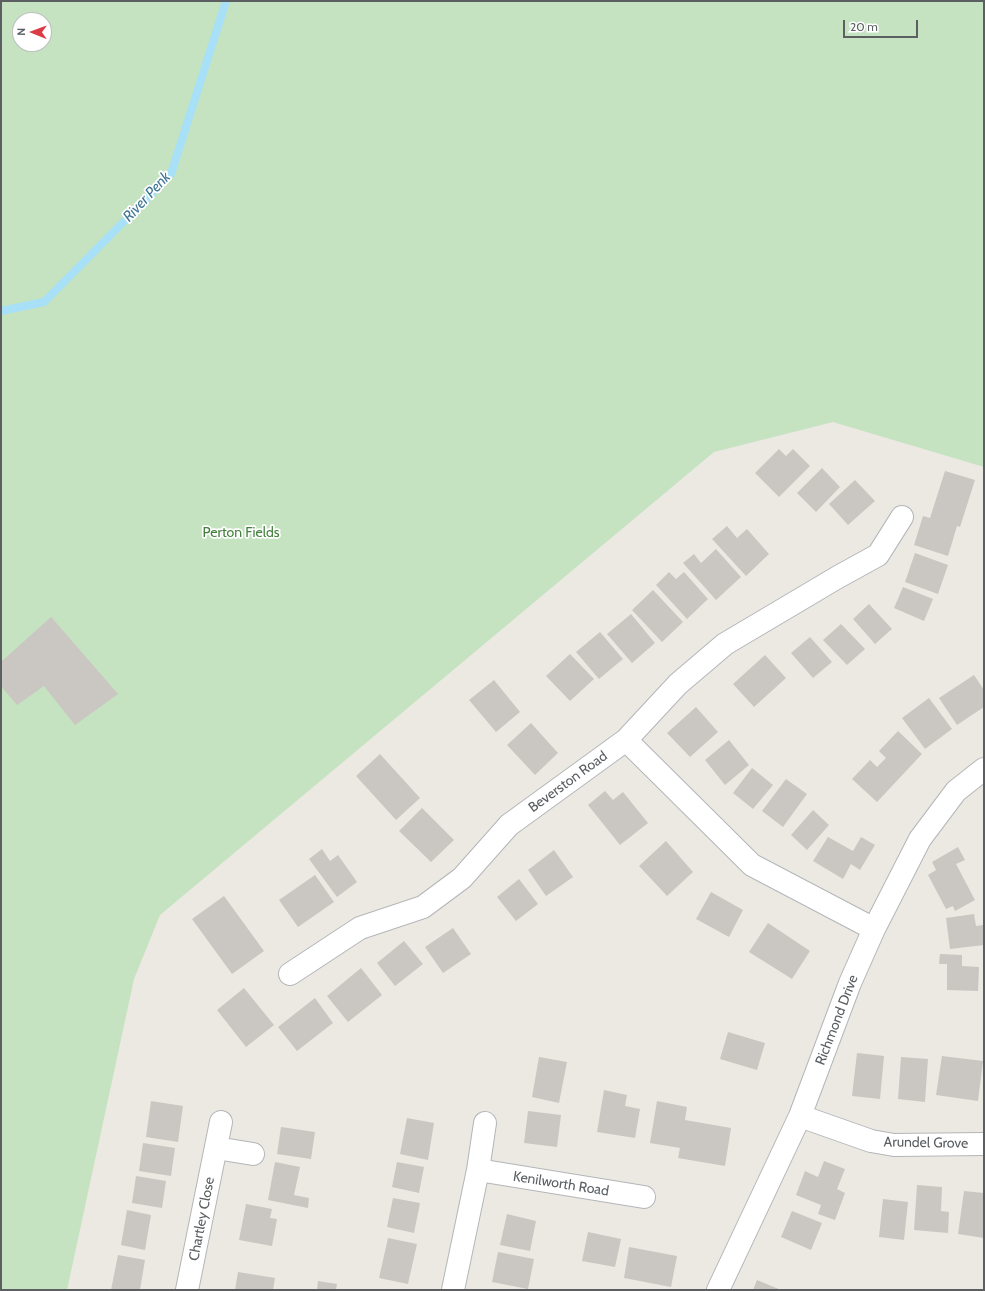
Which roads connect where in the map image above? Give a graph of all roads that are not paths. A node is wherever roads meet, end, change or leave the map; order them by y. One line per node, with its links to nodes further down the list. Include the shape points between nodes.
1 (902, 517): 2 (street, Beverston Road, via 878,555 725,644 678,684)
2 (626, 740): 4 (street, via 752,865); 5 (street, Beverston Road, via 510,825 462,878 423,907 360,928)
3 (984, 769): 4 (street, Richmond Drive, via 956,791 920,839)
4 (874, 929): 6 (street, Richmond Drive, via 850,983)
5 (290, 974)
6 (800, 1116): 9 (street, Arundel Grove, via 871,1141 894,1145); 16 (street, Richmond Drive)
7 (221, 1122): 10 (street, Chartley Close)
8 (485, 1123): 12 (street)
9 (984, 1144)
10 (216, 1148): 11 (street); 14 (street, Chartley Close)
11 (253, 1154)
12 (478, 1170): 13 (street, Kenilworth Road); 15 (street)
13 (644, 1197)
14 (187, 1290)
15 (453, 1290)
16 (718, 1290)

